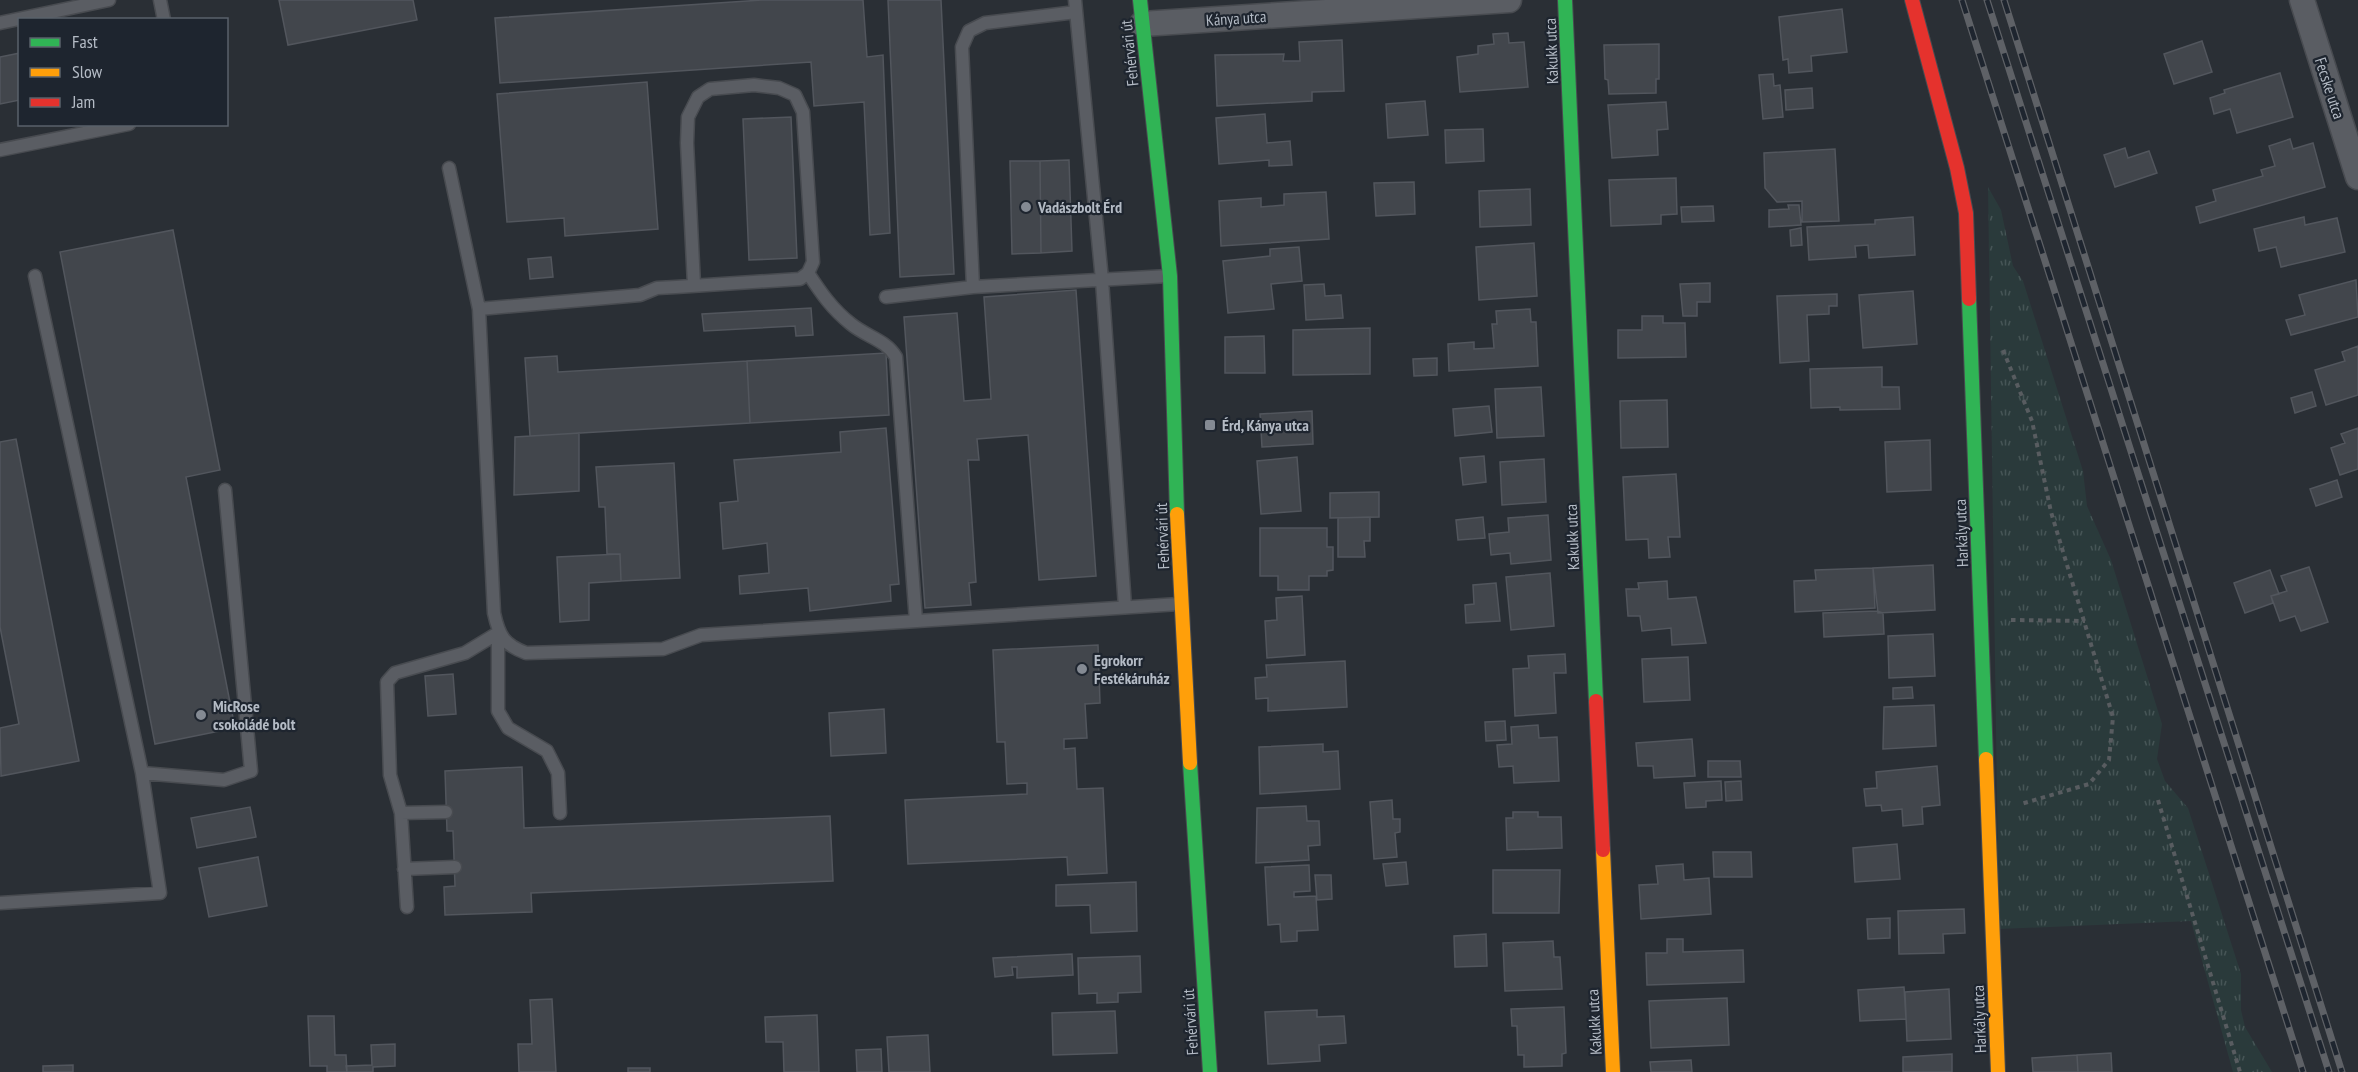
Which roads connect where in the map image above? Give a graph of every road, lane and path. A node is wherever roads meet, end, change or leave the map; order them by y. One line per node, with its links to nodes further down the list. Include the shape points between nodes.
1 (110, 0): 9 (lane)
2 (160, 0): 10 (lane)
3 (1509, 0): 8 (street, Kánya utca)
4 (1565, 0): 44 (street, Kakukk utca)
5 (1912, 0): 25 (street, Harkály utca, via 1958,168 1966,213)
6 (2302, 0): 16 (street, Fecske utca)
7 (1075, 6): 20 (lane); 22 (lane, via 985,23 969,31 962,47)
8 (1141, 12): 19 (street, Fehérvári út)
9 (24, 18)
10 (164, 18)
11 (18, 19): 12 (lane)
12 (0, 23)
13 (119, 126): 14 (lane)
14 (0, 150)
15 (449, 168): 24 (lane)
16 (2358, 177)
17 (808, 273): 21 (lane, via 800,279); 21 (lane, via 813,262 804,124 795,95 779,88 754,85 710,89 698,98 688,117); 30 (lane, via 829,305 853,326 890,346 896,357)
18 (35, 276): 33 (lane)
19 (1170, 276): 20 (lane); 27 (street, Fehérvári út)
20 (1102, 280): 22 (lane); 28 (lane)
21 (694, 285): 24 (lane, via 657,288 639,295)
22 (973, 287): 23 (lane)
23 (886, 297)
24 (479, 309): 32 (lane)
25 (1970, 335): 29 (street, Harkály utca); 31 (path, via 1998,342 2007,356 2032,421 2051,512)
26 (225, 490): 33 (lane, via 251,771 224,780)
27 (1180, 604): 28 (lane); 43 (street, Fehérvári út)
28 (1125, 607): 30 (lane)
29 (1980, 620): 31 (path); 38 (street, Harkály utca)
30 (916, 621): 32 (lane, via 700,635 663,649 526,653 508,646)
31 (2085, 621): 38 (path, via 2113,717 2109,760 2089,784)
32 (498, 633): 36 (lane, via 465,652 395,673 387,682 390,776); 37 (lane, via 498,711 508,728 547,751 558,772)
33 (142, 773): 41 (lane, via 160,894)
34 (2158, 800): 46 (path)
35 (446, 812): 36 (lane)
36 (401, 813): 40 (lane)
37 (560, 813)
38 (1988, 814): 45 (street, Harkály utca)
39 (455, 867): 40 (lane)
40 (405, 869): 42 (lane)
41 (0, 903)
42 (406, 907)
43 (1210, 1072)
44 (1613, 1072)
45 (1998, 1072)
46 (2240, 1072)

